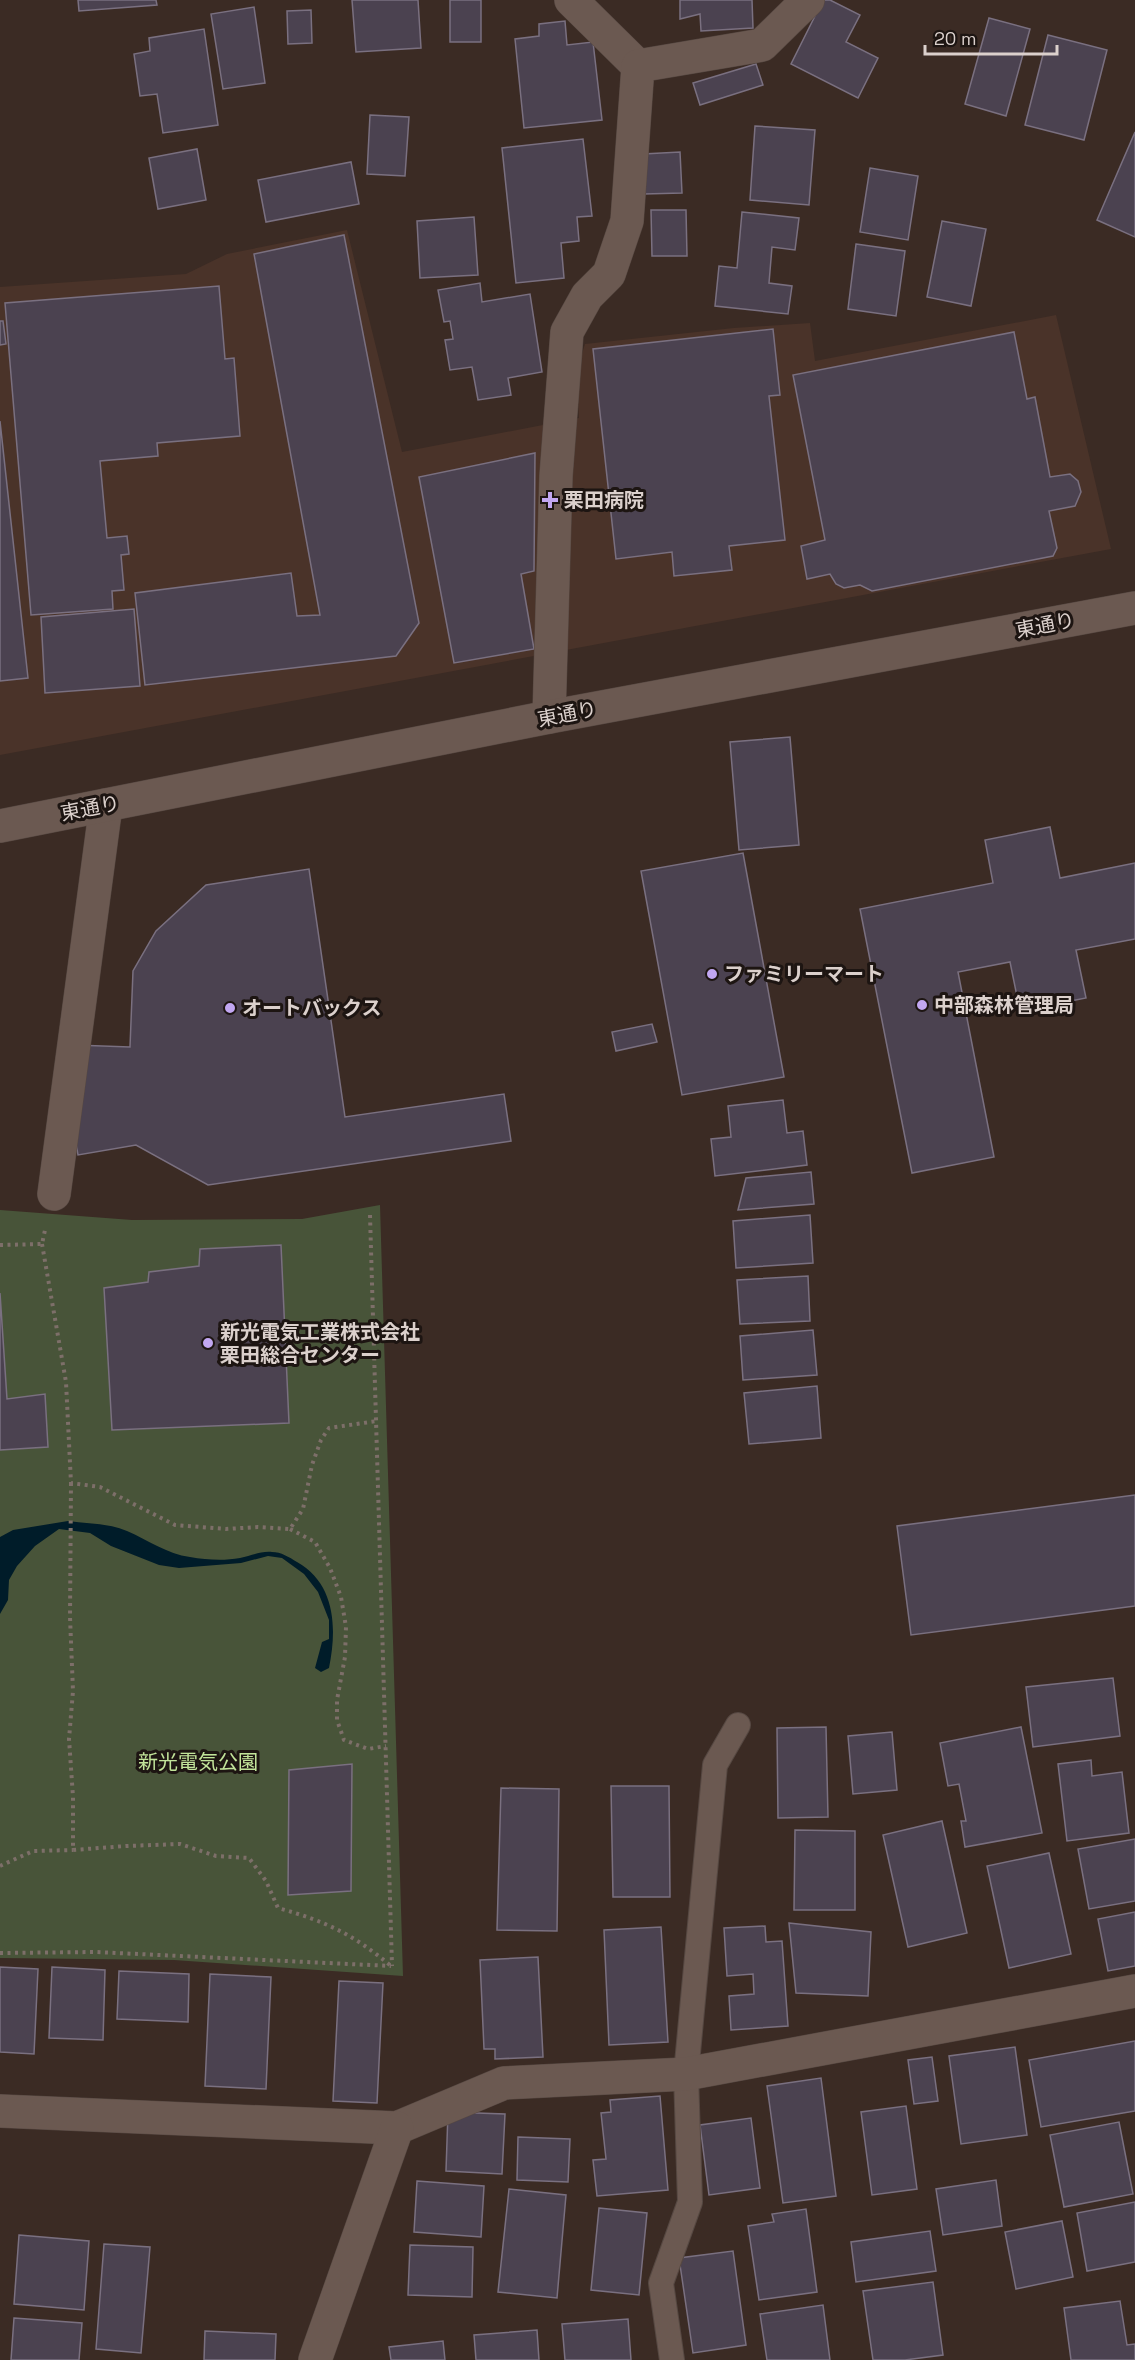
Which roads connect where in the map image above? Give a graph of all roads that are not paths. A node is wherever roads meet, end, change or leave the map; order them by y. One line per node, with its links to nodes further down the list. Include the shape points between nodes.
1 (571, 0): 3 (street)
2 (808, 0): 3 (street, via 762,45)
3 (638, 66): 5 (street, via 627,221 609,274 587,296 567,332 556,476)
4 (1135, 608): 5 (street, 東通り)
5 (549, 717): 6 (street, 東通り)
6 (106, 805): 7 (street, 東通り); 8 (street)
7 (0, 826)
8 (54, 1194)
9 (738, 1725): 11 (lane, via 715,1765)
10 (1135, 1991): 11 (street)
11 (686, 2074): 13 (street, via 504,2083); 15 (lane, via 690,2202 661,2283)
12 (0, 2111): 13 (street)
13 (398, 2128): 14 (street)
14 (315, 2360)
15 (672, 2360)

